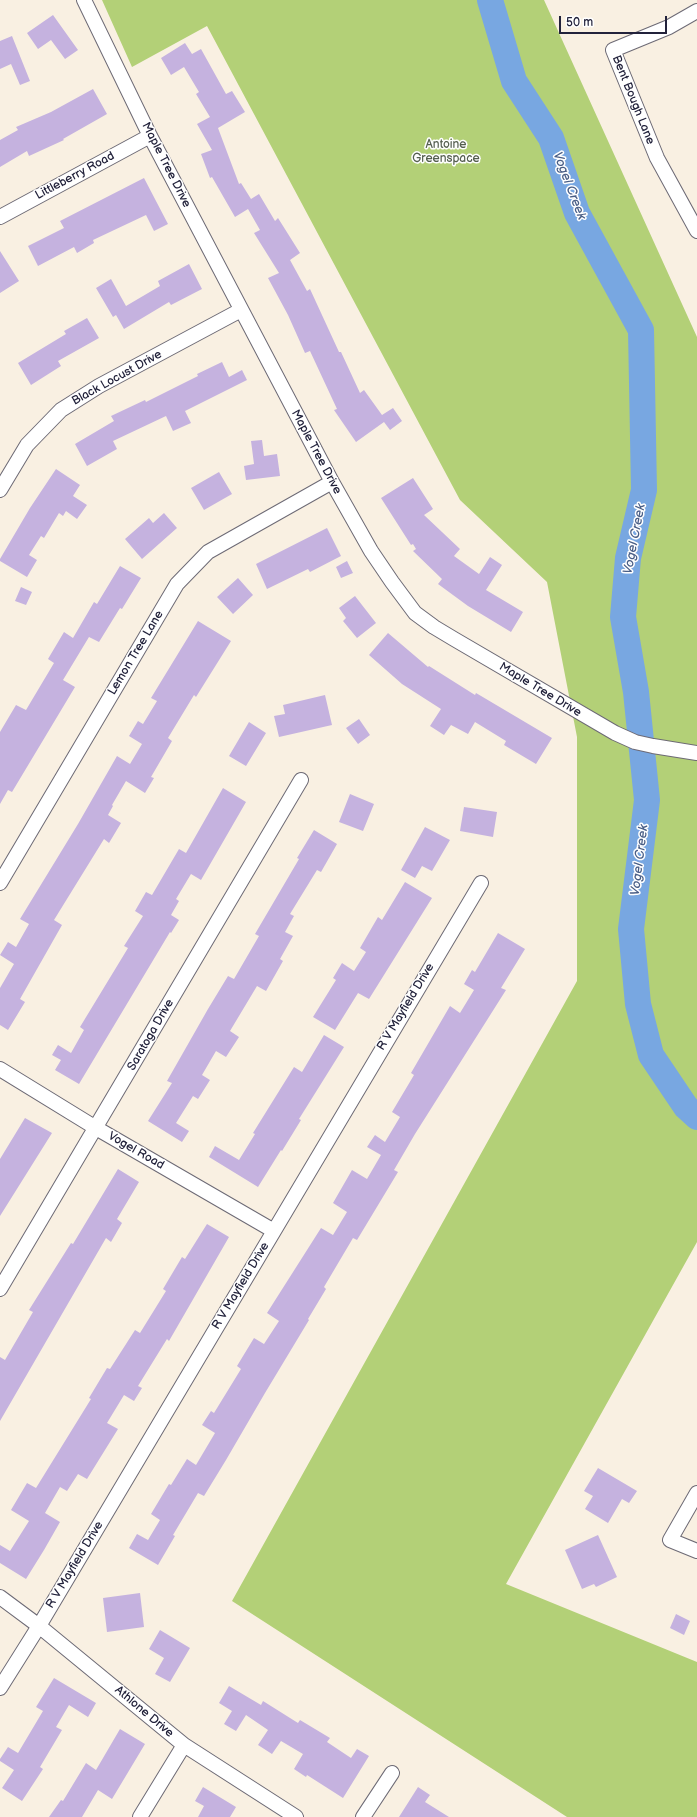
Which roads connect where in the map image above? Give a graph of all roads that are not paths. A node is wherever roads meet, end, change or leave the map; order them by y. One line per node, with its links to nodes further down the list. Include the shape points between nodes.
1 (84, 0): 3 (street, Maple Tree Drive)
2 (697, 11): 5 (street, Bent Bough Lane, via 669,27 613,50 657,158)
3 (150, 136): 4 (street, Littleberry Road); 6 (street, Maple Tree Drive)
4 (0, 217)
5 (697, 231)
6 (241, 310): 7 (street, Maple Tree Drive); 8 (street, Black Locust Drive, via 98,386 62,410 27,445)
7 (332, 482): 9 (street, Maple Tree Drive, via 371,551 392,582 416,613 434,627 592,721 635,742 668,750); 11 (street, Lemon Tree Lane, via 208,552 177,584)
8 (0, 490)
9 (697, 753)
10 (301, 780): 14 (street, Saratoga Drive)
11 (0, 882)
12 (481, 883): 15 (street, R V Mayfield Drive)
13 (0, 1068): 14 (street, Vogel Road)
14 (96, 1128): 15 (street, Vogel Road); 16 (street, Saratoga Drive)
15 (274, 1231): 20 (street, R V Mayfield Drive)
16 (0, 1289)
17 (697, 1493): 18 (street, via 670,1540)
18 (697, 1551)
19 (0, 1597): 20 (street, Athlone Drive)
20 (39, 1626): 21 (street, R V Mayfield Drive); 22 (street, Athlone Drive)
21 (0, 1688)
22 (184, 1745): 24 (street); 25 (street, Athlone Drive)
23 (392, 1773): 26 (street)
24 (140, 1817)
25 (296, 1817)
26 (363, 1817)

